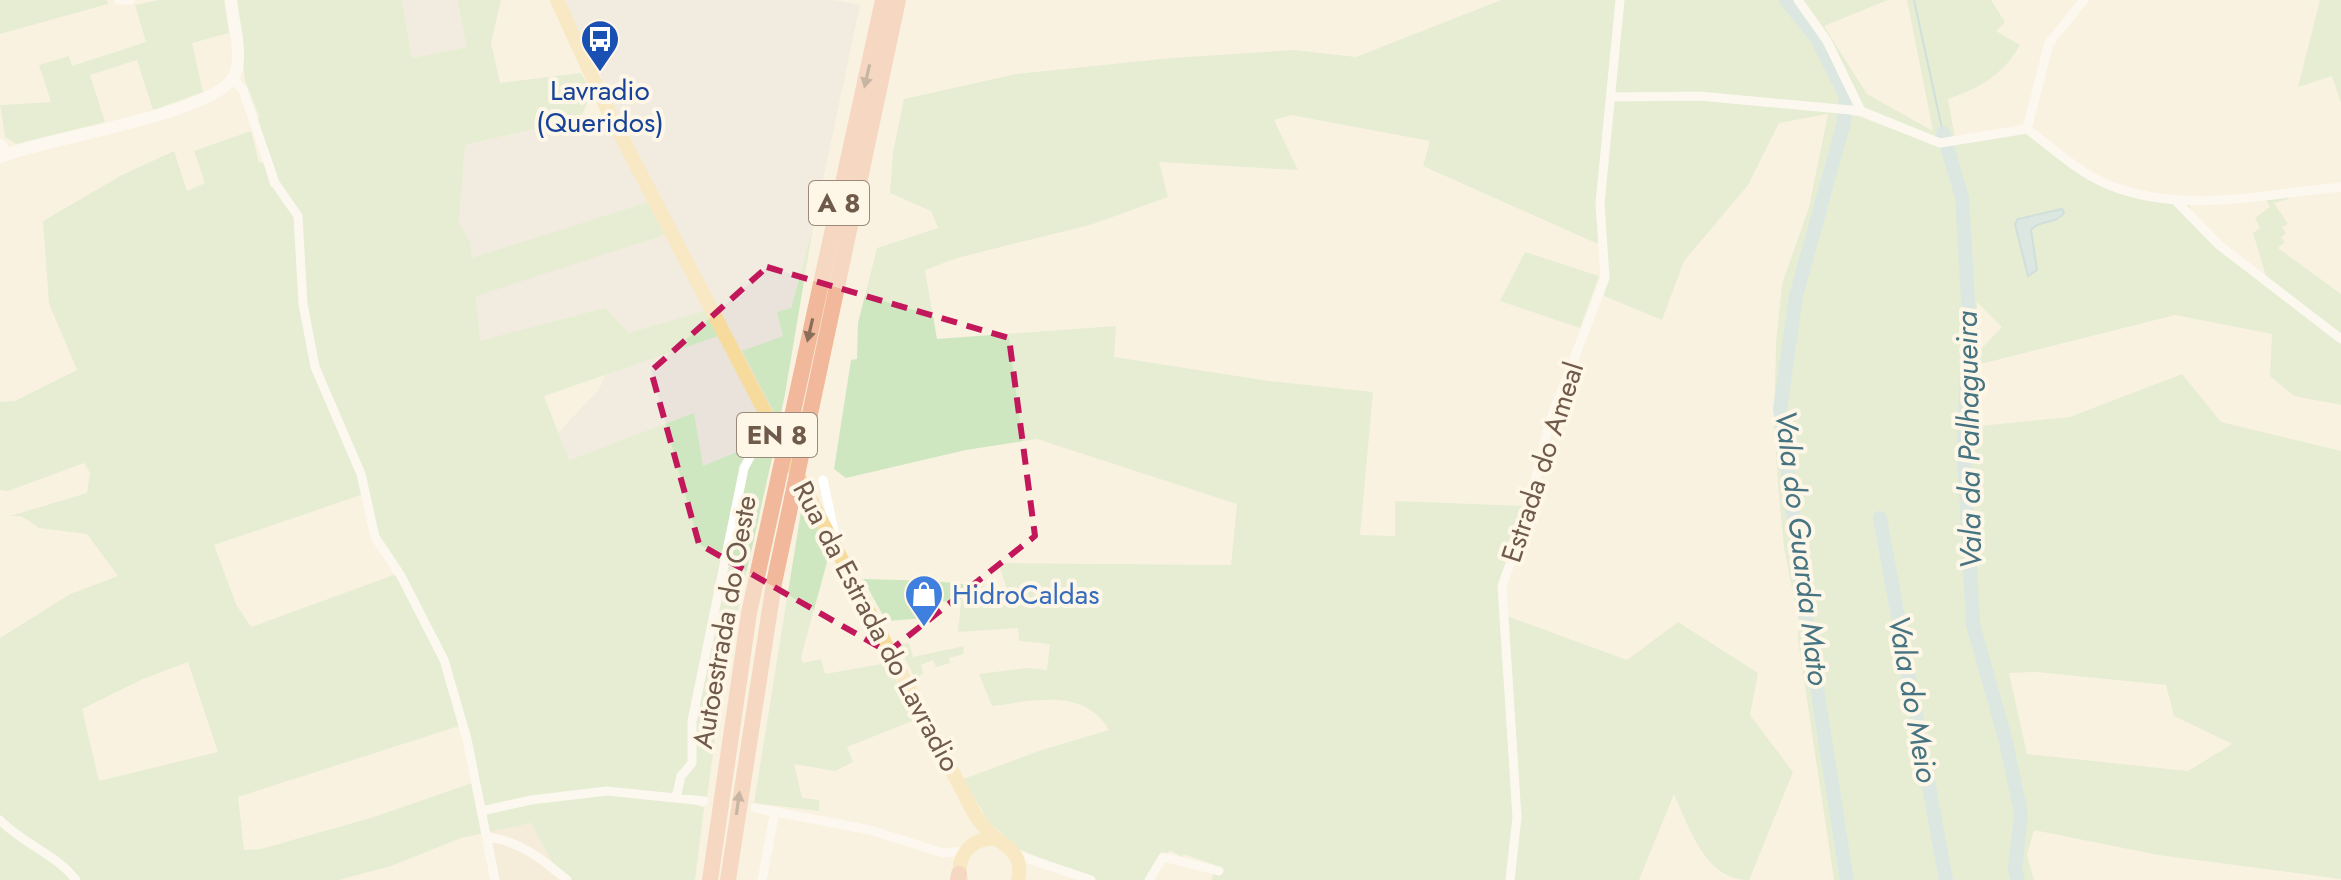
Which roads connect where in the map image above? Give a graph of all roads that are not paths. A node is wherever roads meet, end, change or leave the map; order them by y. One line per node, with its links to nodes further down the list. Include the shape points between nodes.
1 (119, 0): 2 (street)
2 (130, 0)
3 (231, 0): 12 (street, via 237,58)
4 (549, 0): 11 (main road, Rua da Estrada do Lavradio / EN 8)
5 (557, 0): 11 (main road, Rua da Estrada do Lavradio / EN 8)
6 (883, 0): 42 (highway, Autoestrada do Oeste / A 8, one-way to 42, via 774,493 735,696)
7 (898, 0): 43 (highway, Autoestrada do Oeste / A 8, one-way to 7, via 786,525)
8 (1620, 0): 13 (street, Estrada do Ameal)
9 (1798, 0): 14 (street, via 1827,41)
10 (2084, 0): 15 (street, via 2049,43)
11 (580, 54): 20 (main road, Rua da Estrada do Lavradio / EN 8)
12 (233, 79): 16 (street, via 211,96 145,118); 26 (street, via 243,90 275,183 298,216 303,304 315,367 361,474 375,537 444,660)
13 (1612, 97): 14 (street, via 1699,96); 47 (street, Estrada do Ameal, via 1600,203 1603,286 1550,421 1524,525 1502,586 1517,817)
14 (1857, 110): 15 (street, via 1946,143)
15 (2027, 129): 18 (street, via 2106,184 2150,199)
16 (3, 151)
17 (2341, 187): 18 (street)
18 (2175, 200): 19 (street, via 2219,245)
19 (2341, 339)
20 (775, 431): 22 (main road, Rua da Estrada do Lavradio / EN 8); 23 (street, via 744,468 692,721 692,763 681,776)
21 (823, 480): 22 (street)
22 (837, 548): 28 (main road, Rua da Estrada do Lavradio / EN 8)
23 (676, 798): 24 (street); 26 (street, via 607,791)
24 (704, 801)
25 (755, 808): 27 (street)
26 (482, 811): 30 (street)
27 (775, 811): 33 (street, via 870,830); 44 (street)
28 (975, 815): 31 (main road, EN 8); 32 (main road)
29 (0, 820): 39 (street, via 16,837 64,864)
30 (488, 837): 40 (street); 41 (street, via 509,840)
31 (996, 839): 32 (main road); 34 (main road, EN 8)
32 (969, 847): 33 (street); 37 (main road)
33 (943, 853): 37 (street)
34 (1017, 855): 35 (street); 38 (main road)
35 (1037, 864): 38 (street); 45 (street)
36 (1219, 871): 46 (street, via 1163,857)
37 (959, 875)
38 (1019, 876)
39 (76, 880)
40 (495, 880)
41 (567, 880)
42 (710, 880)
43 (728, 880)
44 (762, 880)
45 (1091, 880)
46 (1149, 880)
47 (1510, 880)

